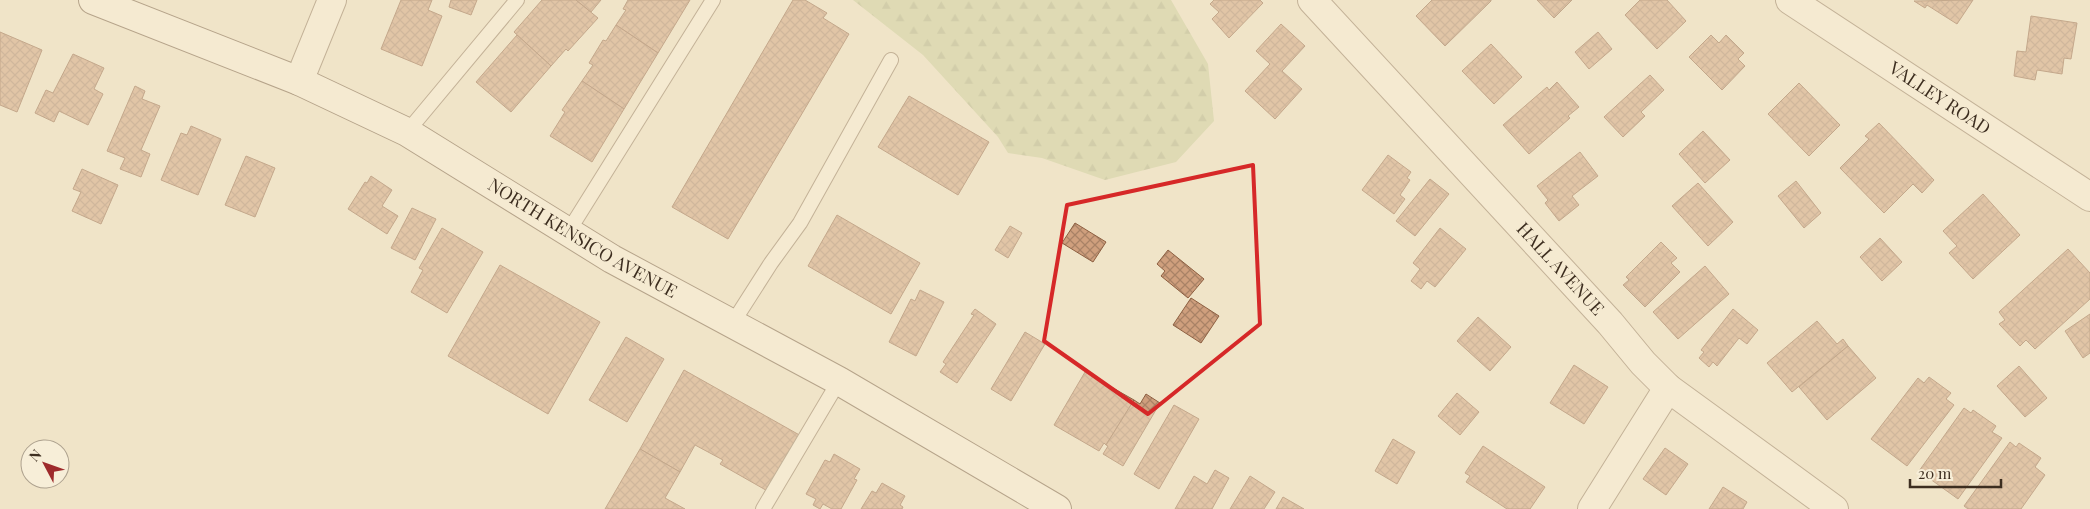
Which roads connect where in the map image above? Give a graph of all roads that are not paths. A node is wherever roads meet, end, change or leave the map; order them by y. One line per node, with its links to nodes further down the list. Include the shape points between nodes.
1 (93, 0): 8 (street, NORTH KENSICO AVENUE)
2 (332, 0): 8 (street)
3 (516, 0): 9 (lane)
4 (713, 0): 11 (lane)
5 (1312, 0): 14 (street, HALL AVENUE)
6 (1790, 0): 10 (street, VALLEY ROAD)
7 (890, 60): 12 (lane, via 800,223)
8 (299, 81): 9 (street, NORTH KENSICO AVENUE)
9 (407, 132): 11 (street, NORTH KENSICO AVENUE)
10 (2090, 197)
11 (568, 232): 12 (street, NORTH KENSICO AVENUE)
12 (732, 324): 13 (street, NORTH KENSICO AVENUE)
13 (839, 381): 15 (street, NORTH KENSICO AVENUE); 16 (lane)
14 (1668, 388): 17 (street); 18 (street, HALL AVENUE)
15 (1042, 505)
16 (762, 509)
17 (1592, 509)
18 (1834, 509)

